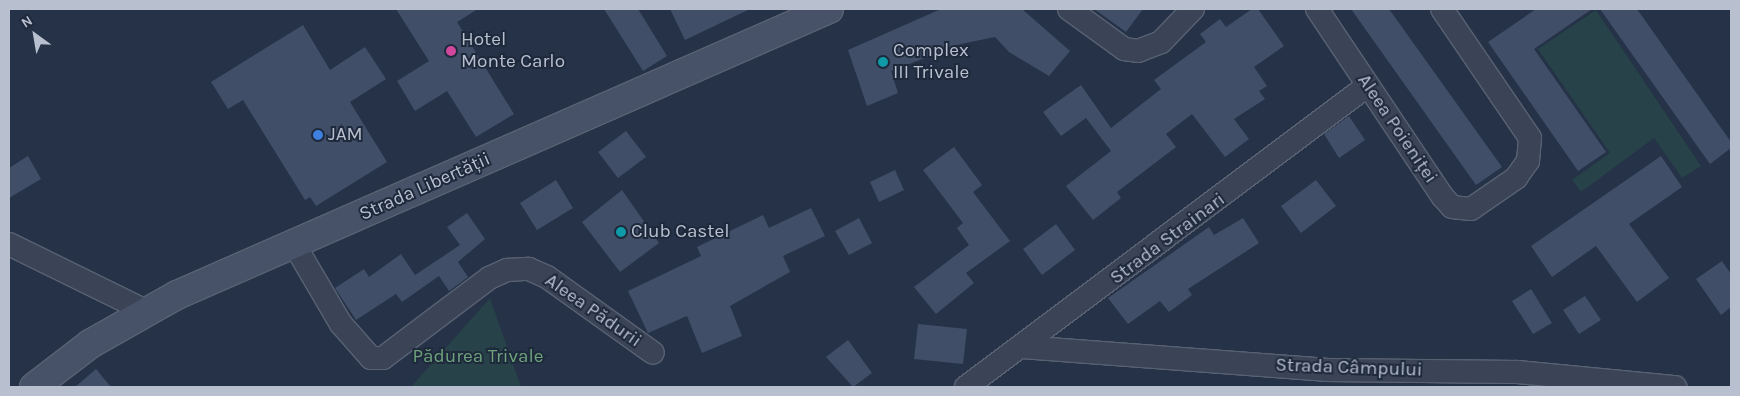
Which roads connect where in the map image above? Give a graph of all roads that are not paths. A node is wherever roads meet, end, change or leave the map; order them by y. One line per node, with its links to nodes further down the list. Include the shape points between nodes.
1 (828, 9): 8 (street, Strada Libertății)
2 (1069, 9): 3 (street, via 1124,49 1138,52 1161,42)
3 (1193, 9)
4 (1317, 9): 6 (street, Aleea Poieniței)
5 (1447, 11): 6 (street, Aleea Poieniței, via 1530,138 1528,161 1516,178 1471,209 1452,207)
6 (1367, 86): 10 (street, Strada Strainari)
7 (9, 244): 9 (street)
8 (294, 244): 9 (street, Strada Libertății); 11 (street, Aleea Pădurii, via 341,324 370,358 383,358 489,278 507,270 529,269)
9 (146, 311): 15 (street, Strada Libertății, via 76,353)
10 (1022, 347): 12 (street, Strada Câmpului); 16 (street, Strada Strainari)
11 (653, 353)
12 (1325, 370): 13 (street, Strada Câmpului); 17 (street)
13 (1512, 379): 14 (street, Strada Câmpului)
14 (1576, 382): 18 (street, Strada Câmpului)
15 (34, 387)
16 (966, 387)
17 (1309, 387)
18 (1675, 387)

